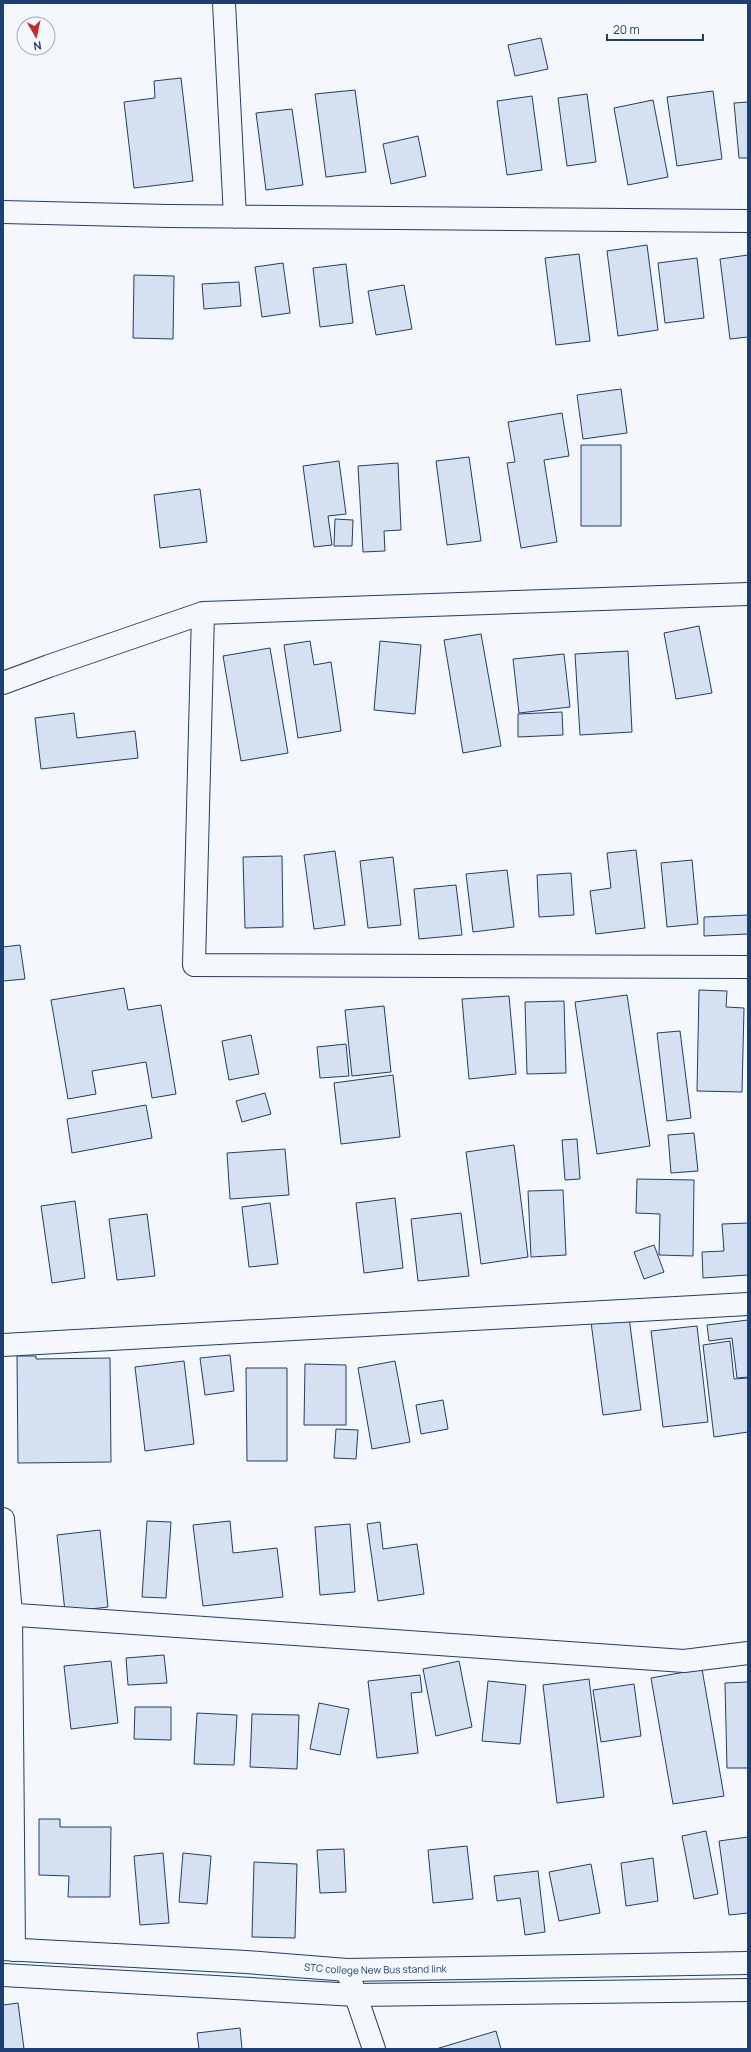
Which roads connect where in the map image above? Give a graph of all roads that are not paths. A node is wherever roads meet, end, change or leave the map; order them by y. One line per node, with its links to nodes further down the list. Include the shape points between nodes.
1 (224, 3): 3 (street)
2 (3, 212): 3 (street)
3 (235, 217): 4 (street)
4 (748, 221)
5 (748, 594): 6 (street)
6 (203, 613): 7 (street); 8 (street, via 194,965)
7 (3, 684)
8 (748, 967)
9 (748, 1304): 10 (street)
10 (3, 1346)
11 (3, 1519): 12 (street)
12 (7, 1614): 13 (street, via 684,1661); 14 (street)
13 (748, 1653)
14 (8, 1949): 16 (street, STC college New Bus stand link)
15 (748, 1963): 16 (street, STC college New Bus stand link)
16 (347, 1970): 19 (street)
17 (3, 1975): 19 (street)
18 (748, 1990): 19 (street)
19 (356, 1995): 20 (street)
20 (374, 2049)

